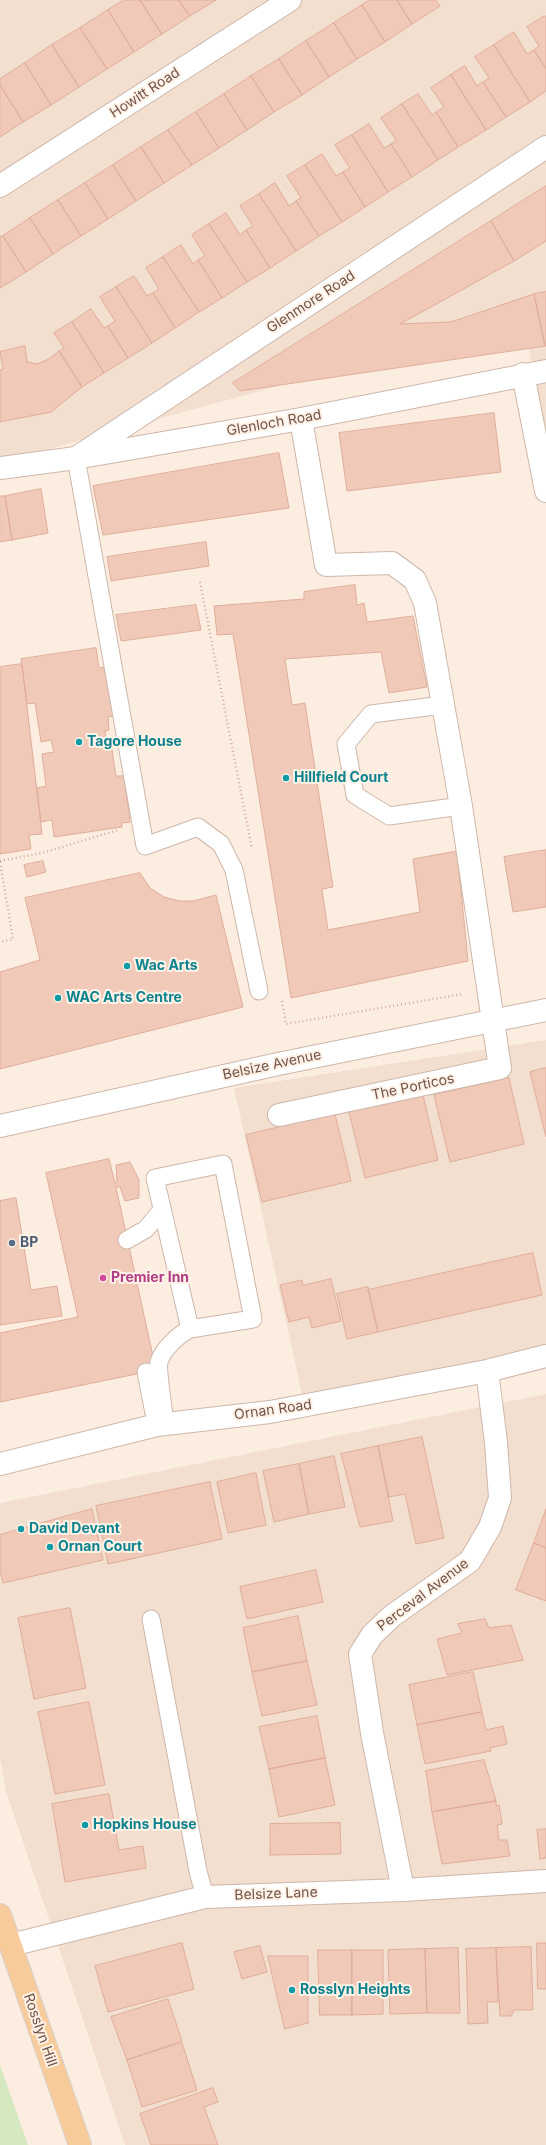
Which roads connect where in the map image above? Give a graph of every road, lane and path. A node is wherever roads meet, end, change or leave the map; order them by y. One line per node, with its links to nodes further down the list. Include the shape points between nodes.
1 (290, 0): 3 (street, Howitt Road)
2 (546, 147): 7 (street, Glenmore Road)
3 (0, 186)
4 (546, 370): 5 (street, Glenloch Road)
5 (523, 374): 6 (street, Glenloch Road); 9 (street)
6 (301, 419): 7 (street, Glenloch Road); 11 (street, via 326,565 392,563 415,580 425,603)
7 (76, 458): 8 (street, Glenloch Road); 13 (lane)
8 (0, 468)
9 (546, 491)
10 (200, 582): 14 (path)
11 (443, 705): 12 (street); 12 (lane, via 371,714 346,744 355,795 389,816)
12 (461, 806): 17 (street)
13 (140, 823): 15 (path, via 42,853); 18 (lane, via 145,846 198,827 221,844 234,870)
14 (253, 853)
15 (0, 861): 16 (path, via 13,939)
16 (0, 942)
17 (488, 990): 19 (path, via 286,1024); 21 (street)
18 (259, 991)
19 (280, 993)
20 (546, 1010): 21 (street, Belsize Avenue)
21 (494, 1020): 22 (street, The Porticos, via 500,1068); 23 (street, Belsize Avenue, via 278,1064)
22 (279, 1115)
23 (0, 1126)
24 (161, 1211): 25 (lane, via 146,1229); 26 (lane); 26 (lane, via 155,1178 223,1164 253,1319)
25 (127, 1240)
26 (190, 1329): 30 (lane, via 180,1334 163,1354 159,1363)
27 (546, 1356): 28 (street, Ornan Road)
28 (487, 1371): 30 (street, Ornan Road, via 270,1412); 34 (street, Perceval Avenue, via 500,1498 490,1527 470,1561 392,1616 372,1635 360,1654 372,1733)
29 (146, 1372): 30 (lane)
30 (161, 1424): 31 (street, Ornan Road)
31 (0, 1464)
32 (152, 1619): 35 (lane, via 198,1871)
33 (546, 1881): 34 (street, Belsize Lane)
34 (402, 1890): 35 (street, Belsize Lane)
35 (205, 1897): 37 (street, Belsize Lane)
36 (0, 1915): 37 (main road, Rosslyn Hill)
37 (11, 1945): 38 (main road, Rosslyn Hill)
38 (80, 2145)

